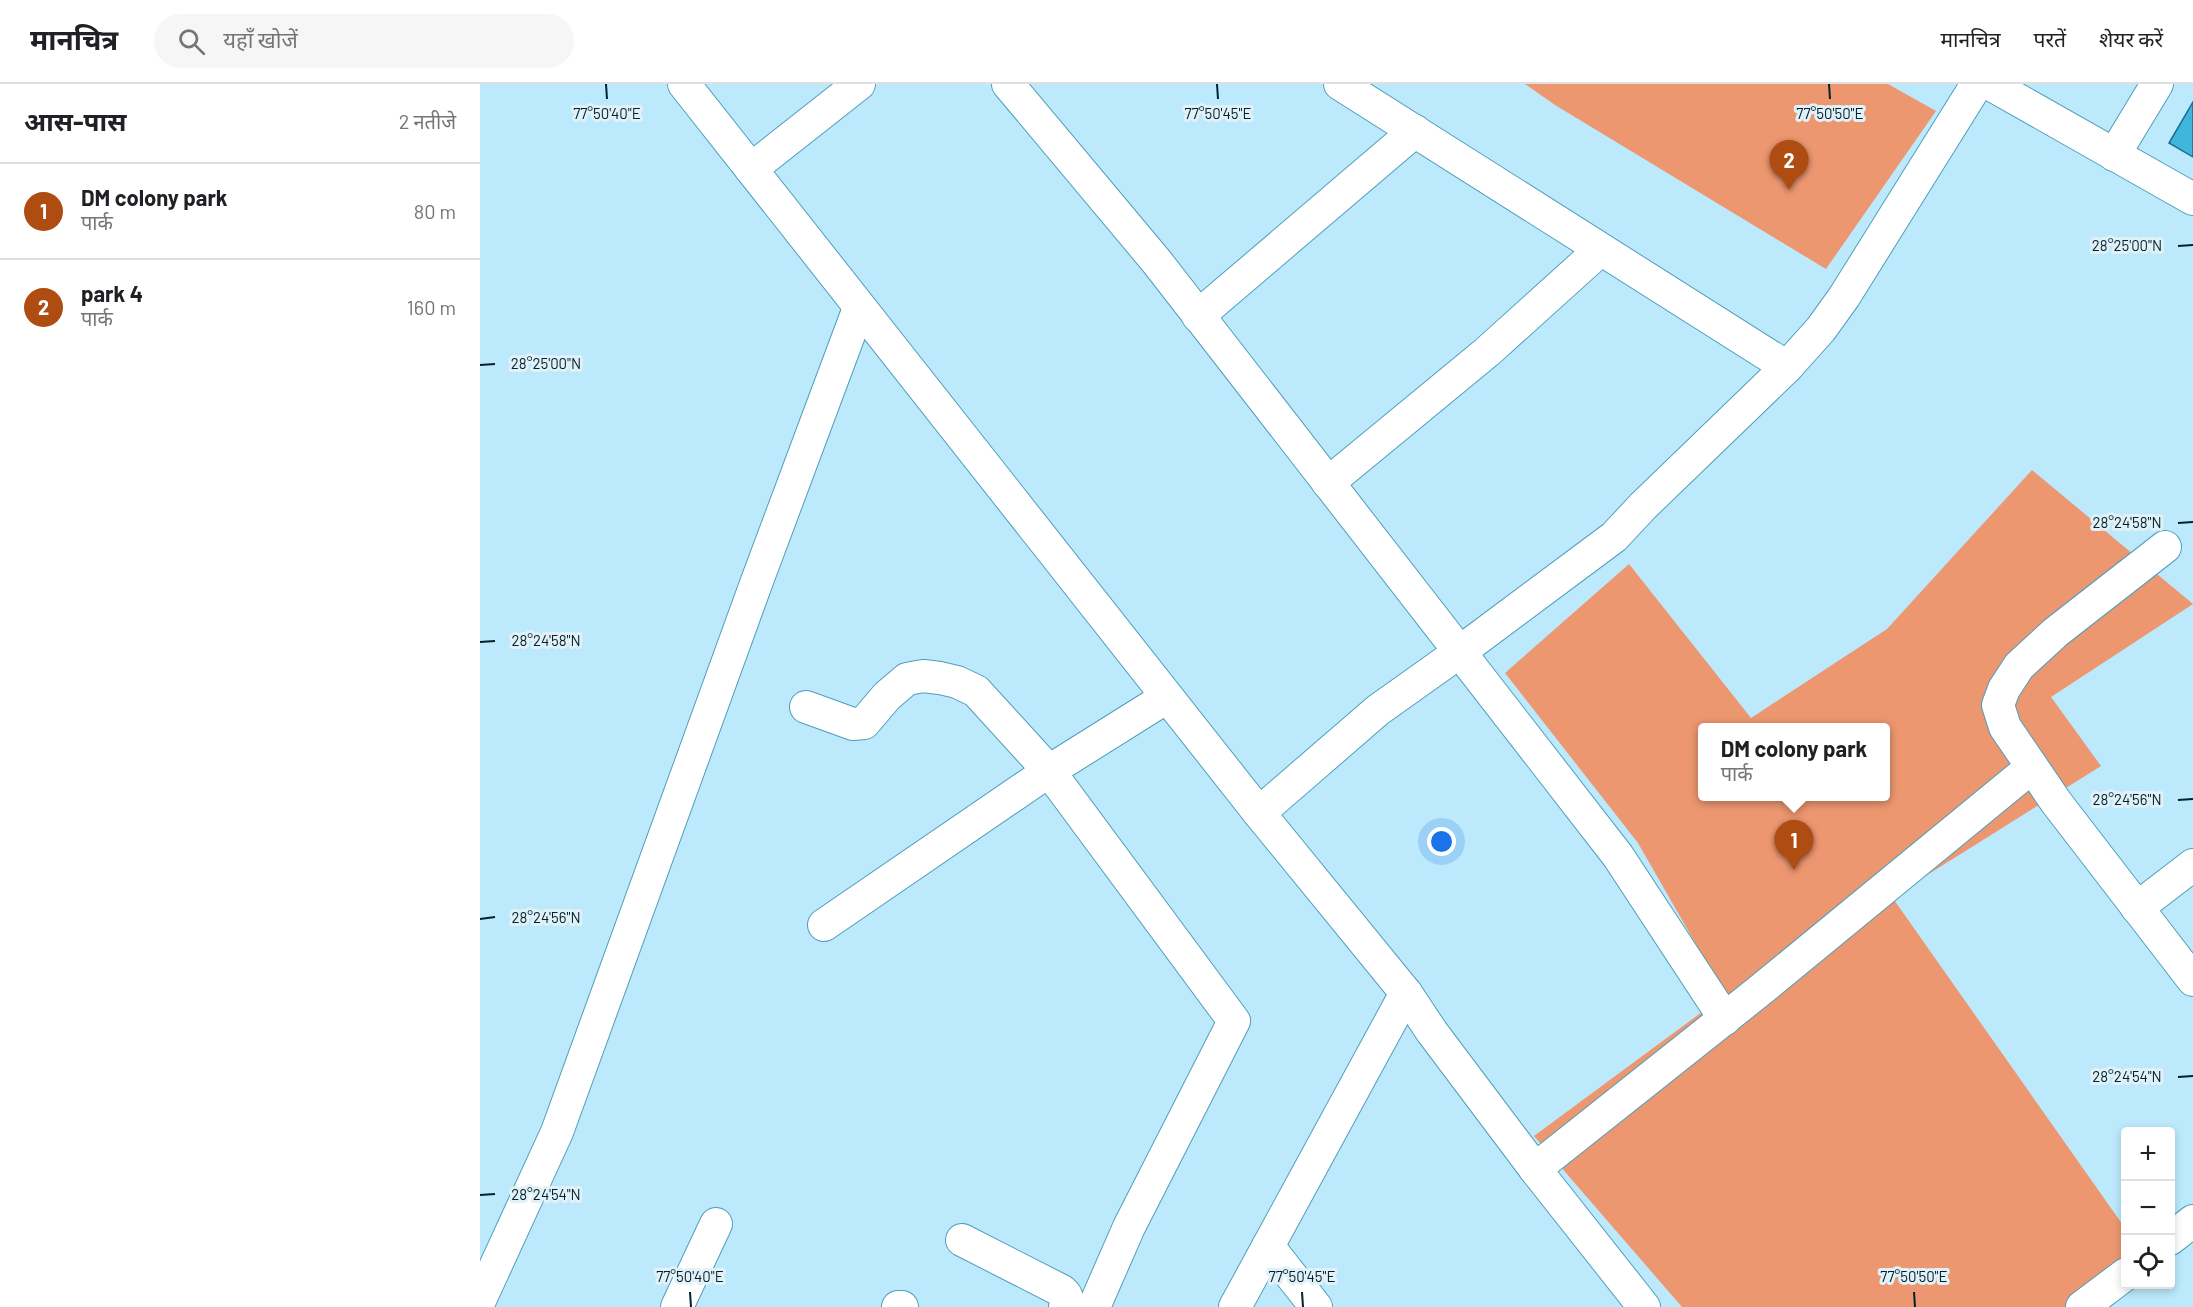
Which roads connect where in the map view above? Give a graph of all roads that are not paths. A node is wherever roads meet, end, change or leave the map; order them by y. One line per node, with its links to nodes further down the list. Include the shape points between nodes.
1 (684, 84): 10 (street)
2 (860, 84): 10 (street)
3 (1008, 84): 14 (street)
4 (1340, 84): 8 (street)
5 (1977, 84): 15 (street, via 1844,297)
6 (1990, 84): 9 (street)
7 (2157, 84): 9 (street)
8 (1415, 131): 12 (street); 14 (street)
9 (2114, 155): 11 (street)
10 (751, 169): 13 (street)
11 (2193, 200)
12 (1600, 249): 15 (street); 16 (street, via 1487,352)
13 (859, 308): 19 (street); 37 (street, via 557,1132)
14 (1198, 316): 16 (street)
15 (1787, 367): 18 (street, via 1614,537)
16 (1328, 483): 18 (street)
17 (2165, 547): 21 (street, via 2056,632 2019,666 2004,689 1998,705 2005,727)
18 (1461, 651): 23 (street, via 1378,711); 29 (street, via 1618,856)
19 (1167, 697): 22 (street); 23 (street)
20 (806, 707): 22 (street, via 853,724 864,723 886,696 907,679 923,676 957,682 976,691)
21 (2032, 767): 25 (street); 29 (street)
22 (1049, 771): 26 (street); 40 (street, via 1234,1021 1129,1227)
23 (1258, 813): 28 (street)
24 (2193, 864): 25 (street)
25 (2138, 908): 27 (street)
26 (824, 925)
27 (2193, 980)
28 (1406, 993): 30 (street); 35 (street)
29 (1725, 1019): 30 (street)
30 (1535, 1169): 43 (street)
31 (2193, 1221): 33 (street)
32 (716, 1224): 38 (street)
33 (2175, 1235)
34 (962, 1240): 39 (street, via 1062,1291 1068,1299)
35 (1268, 1246): 41 (street); 42 (street)
36 (2121, 1278): 44 (street)
37 (480, 1300)
38 (677, 1307)
39 (1065, 1307)
40 (1094, 1307)
41 (1235, 1307)
42 (1316, 1307)
43 (1644, 1307)
44 (2082, 1307)

